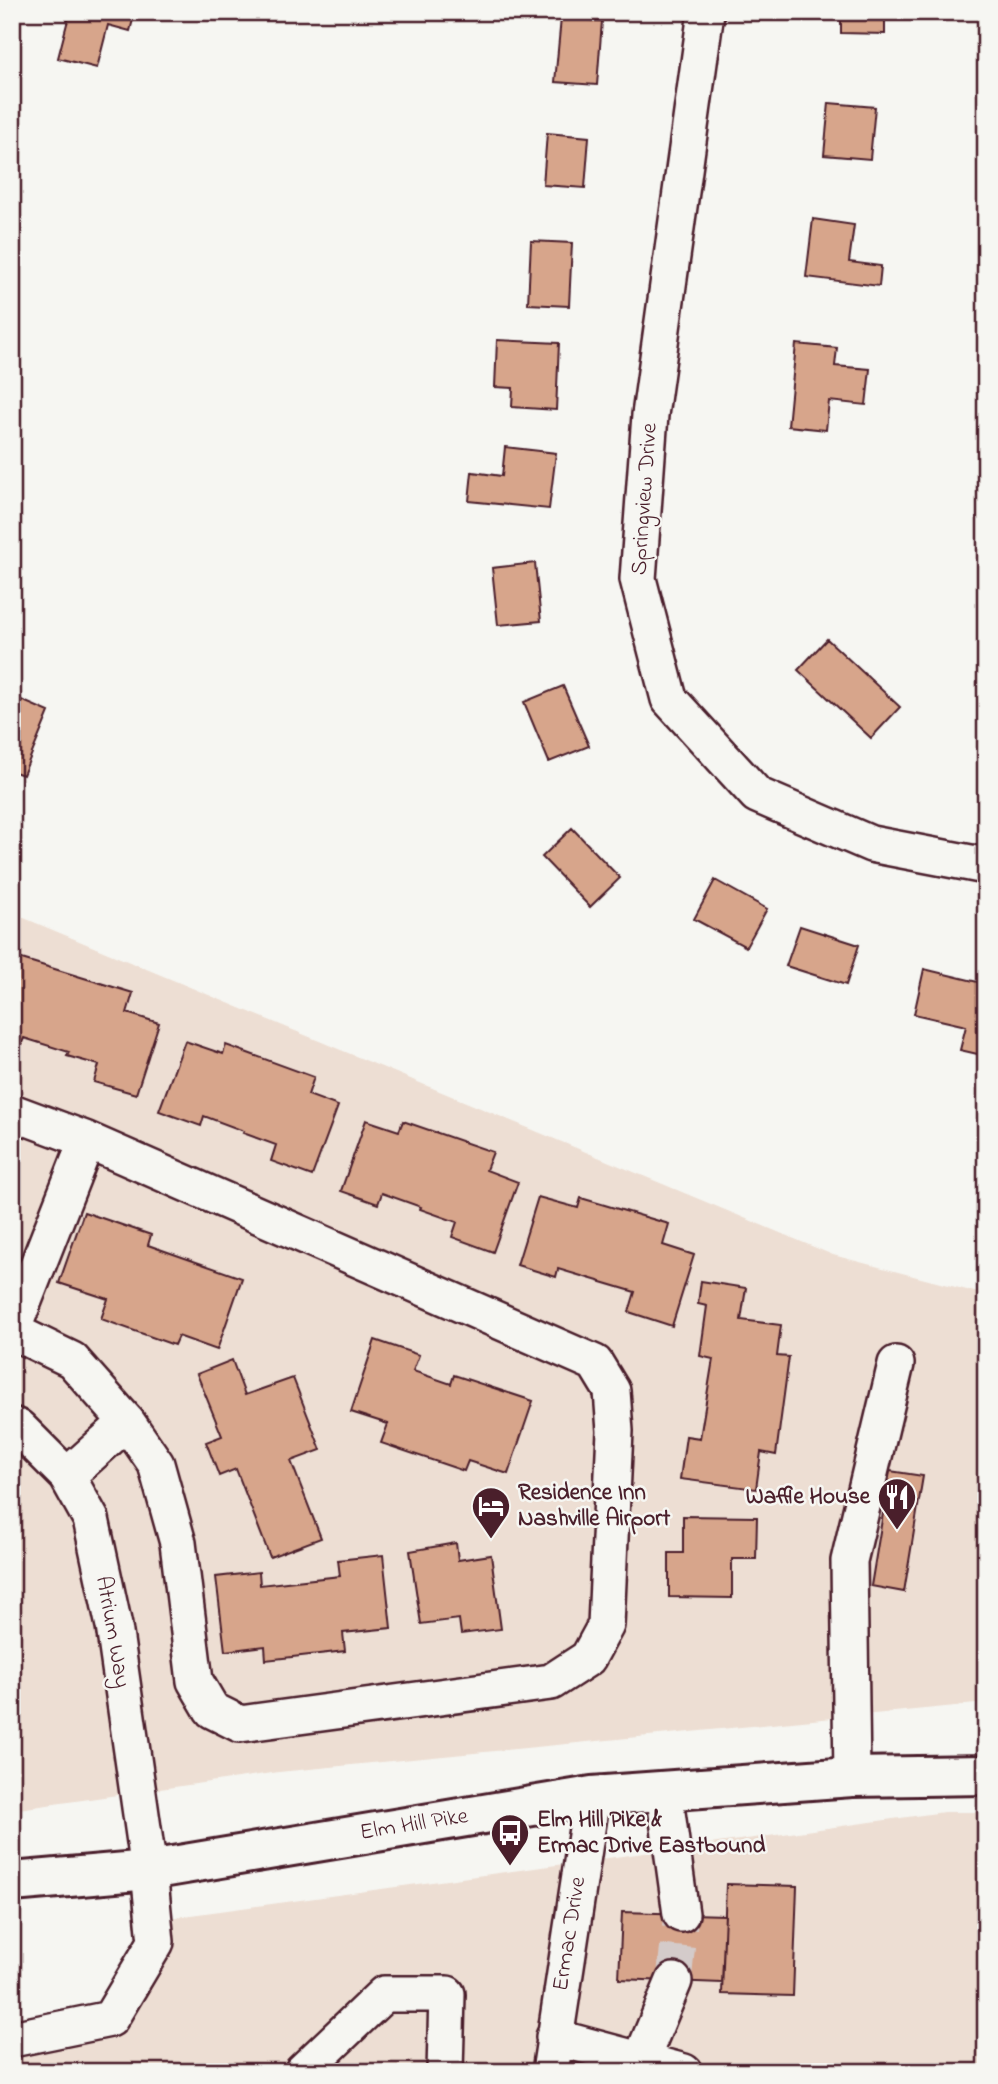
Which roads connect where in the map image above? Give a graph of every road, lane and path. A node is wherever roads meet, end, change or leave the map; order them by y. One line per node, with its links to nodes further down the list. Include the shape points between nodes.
1 (706, 12): 2 (street, Springview Drive, via 650,415 638,579 669,699 757,795 871,844)
2 (986, 866)
3 (12, 1112): 4 (street)
4 (87, 1140): 5 (street); 7 (street, via 595,1363 612,1391 615,1431 606,1625 588,1658 551,1682 240,1724 212,1710 195,1681 178,1544 156,1464)
5 (12, 1331): 7 (street, via 72,1360)
6 (896, 1364): 11 (street, via 849,1561)
7 (127, 1422): 9 (street)
8 (12, 1425): 9 (street, Atrium Way)
9 (66, 1476): 14 (street, Atrium Way, via 91,1519 114,1626)
10 (986, 1775): 11 (main road, Elm Hill Pike)
11 (852, 1777): 12 (main road, Elm Hill Pike)
12 (664, 1791): 13 (main road, Elm Hill Pike); 16 (street)
13 (592, 1796): 14 (main road, Elm Hill Pike); 18 (street, Ermac Drive)
14 (149, 1870): 15 (main road, Elm Hill Pike); 19 (street, Atrium Way, via 156,1942 110,2019)
15 (12, 1882)
16 (681, 1914)
17 (674, 1981): 20 (street)
18 (554, 2037): 20 (street); 23 (street, Ermac Drive)
19 (12, 2039)
20 (641, 2060): 24 (street)
21 (302, 2072): 22 (street, via 384,1994 447,1994)
22 (445, 2072)
23 (550, 2072)
24 (684, 2072)

